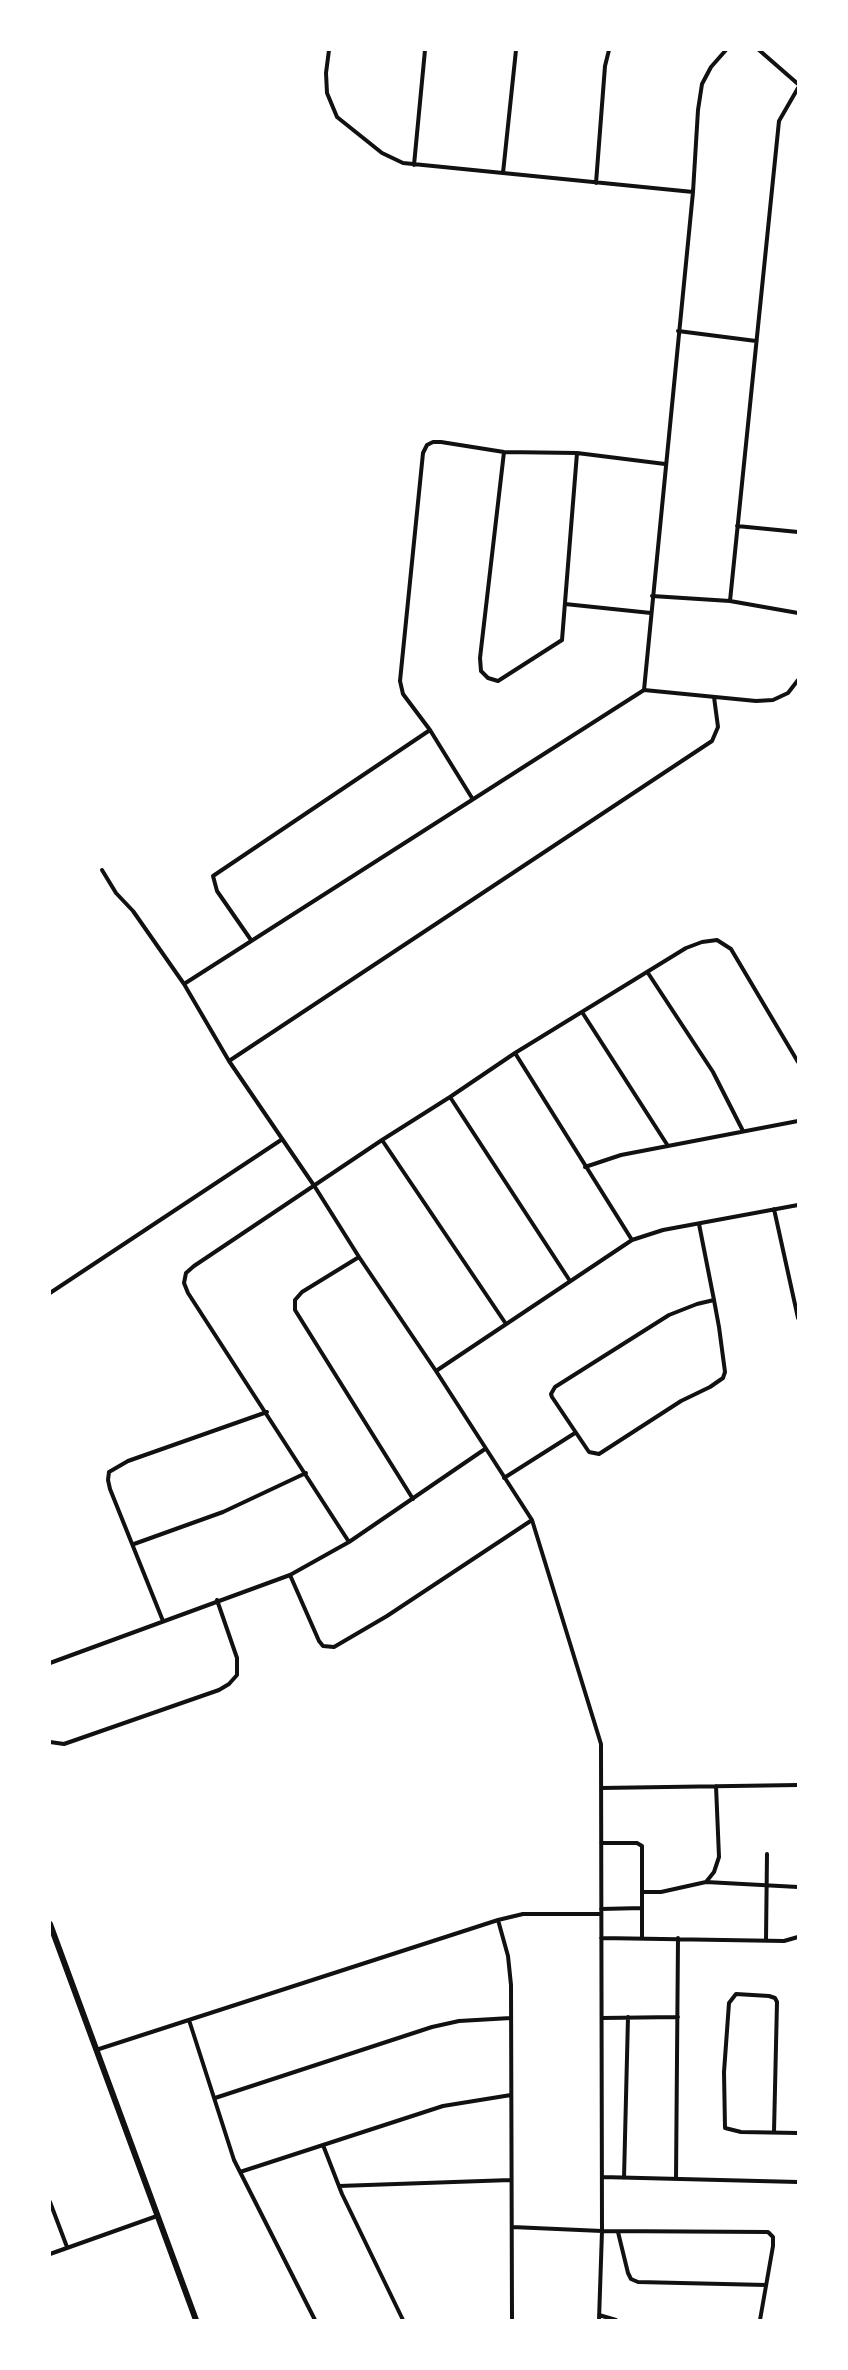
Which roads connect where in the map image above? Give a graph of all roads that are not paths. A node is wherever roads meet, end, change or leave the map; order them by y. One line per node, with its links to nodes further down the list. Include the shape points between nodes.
1 (329, 50): 9 (street, via 327,93 337,117 382,153 403,163)
2 (425, 50): 9 (street)
3 (516, 50): 10 (street)
4 (609, 50): 11 (street)
5 (726, 50): 12 (street, via 702,84)
6 (759, 50): 7 (street)
7 (798, 84)
8 (798, 88): 14 (street, via 779,121)
9 (414, 164): 10 (street)
10 (502, 174): 11 (street)
11 (596, 183): 12 (street)
12 (693, 192): 13 (street)
13 (678, 332): 14 (street); 17 (street)
14 (756, 340): 18 (street)
15 (504, 452): 16 (street); 22 (street, via 481,671 498,682 562,640); 28 (street, via 433,442 427,445 424,453 400,681 403,694)
16 (577, 453): 17 (street); 22 (street)
17 (665, 464): 20 (street)
18 (738, 526): 19 (street); 21 (street)
19 (798, 532)
20 (652, 596): 21 (street); 23 (street)
21 (730, 601): 24 (street)
22 (565, 604): 23 (street)
23 (651, 613): 26 (street)
24 (798, 613)
25 (798, 680): 27 (street, via 788,693 773,700)
26 (644, 690): 27 (street); 29 (street)
27 (714, 697): 36 (street, via 718,727 712,741)
28 (430, 730): 29 (street); 31 (street, via 213,876 217,891)
29 (472, 798): 31 (street)
30 (102, 870): 33 (street)
31 (251, 940): 33 (street)
32 (648, 973): 34 (street); 37 (street, via 686,948 702,942 717,940 731,948); 40 (street, via 714,1072)
33 (184, 984): 36 (street)
34 (582, 1012): 35 (street); 43 (street)
35 (515, 1053): 38 (street); 44 (street)
36 (229, 1061): 41 (street)
37 (798, 1062)
38 (450, 1097): 42 (street); 51 (street)
39 (798, 1121): 40 (street)
40 (743, 1131): 43 (street)
41 (281, 1140): 45 (street); 52 (street)
42 (382, 1140): 45 (street); 55 (street)
43 (668, 1146): 44 (street, via 621,1155)
44 (585, 1167): 49 (street)
45 (315, 1187): 50 (street); 57 (street, via 186,1273 184,1283 188,1293)
46 (798, 1205): 47 (street)
47 (774, 1209): 48 (street); 54 (street)
48 (699, 1224): 49 (street, via 663,1230); 53 (street)
49 (632, 1240): 51 (street)
50 (359, 1257): 56 (street); 62 (street, via 302,1292 295,1300 294,1310)
51 (570, 1281): 55 (street)
52 (50, 1292)
53 (714, 1300): 58 (street, via 668,1315 555,1387 552,1397); 58 (street, via 725,1372 720,1381 681,1401 599,1454 589,1452)
54 (798, 1318)
55 (506, 1324): 56 (street)
56 (436, 1371): 59 (street)
57 (267, 1412): 60 (street); 65 (street, via 128,1461 109,1472 110,1489)
58 (575, 1433): 61 (street)
59 (485, 1449): 61 (street); 62 (street)
60 (306, 1473): 64 (street); 65 (street, via 223,1512)
61 (504, 1478): 63 (street)
62 (413, 1499): 64 (street)
63 (532, 1520): 66 (street, via 387,1616 334,1647 323,1646 319,1640); 73 (street, via 601,1744)
64 (349, 1542): 66 (street)
65 (134, 1544): 68 (street)
66 (290, 1575): 67 (street)
67 (217, 1600): 68 (street); 70 (street, via 237,1658 237,1675 229,1684 64,1744)
68 (163, 1621): 69 (street)
69 (50, 1663)
70 (50, 1742)
71 (798, 1785): 72 (street)
72 (716, 1786): 73 (street); 76 (street, via 719,1857)
73 (601, 1788): 74 (street)
74 (601, 1843): 79 (street, via 637,1843 642,1846); 81 (street)
75 (767, 1854): 77 (street)
76 (706, 1882): 77 (street); 79 (street, via 661,1892)
77 (767, 1886): 78 (street); 89 (street)
78 (798, 1887)
79 (643, 1892): 80 (street)
80 (642, 1908): 81 (street); 87 (street)
81 (601, 1909): 82 (street)
82 (601, 1914): 83 (street, via 523,1914); 86 (street)
83 (498, 1920): 92 (street, via 508,1956); 94 (street)
84 (50, 1924): 95 (highway)
85 (798, 1937): 89 (street, via 784,1941)
86 (601, 1938): 87 (street); 93 (street)
87 (642, 1938): 88 (street)
88 (678, 1938): 89 (street); 91 (street)
89 (766, 1940)
90 (628, 2017): 91 (street); 93 (street); 103 (street)
91 (678, 2017): 104 (street)
92 (511, 2018): 96 (street); 97 (street, via 459,2021 432,2027)
93 (602, 2018): 102 (street)
94 (190, 2020): 95 (street); 97 (street)
95 (96, 2050): 109 (highway)
96 (511, 2095): 100 (street, via 443,2106); 105 (street)
97 (214, 2098): 101 (street)
98 (774, 2132): 98 (street, via 741,2132 725,2128 724,2072 729,2003 736,1994 770,1996 777,2002); 99 (street)
99 (798, 2133)
100 (323, 2145): 101 (street); 107 (street)
101 (240, 2172): 118 (street)
102 (602, 2177): 103 (street); 111 (street)
103 (624, 2178): 104 (street)
104 (676, 2179): 106 (street)
105 (512, 2180): 107 (street); 110 (street)
106 (798, 2182)
107 (339, 2186): 119 (street)
108 (50, 2202): 113 (street)
109 (157, 2216): 113 (street); 117 (highway)
110 (512, 2227): 111 (street); 120 (street)
111 (602, 2231): 112 (street); 116 (street)
112 (618, 2232): 115 (street, via 628,2273 638,2282); 115 (street, via 768,2232 773,2237 774,2246)
113 (67, 2247): 114 (street)
114 (50, 2254)
115 (766, 2285): 122 (street)
116 (599, 2318): 121 (street)
117 (196, 2320)
118 (315, 2320)
119 (403, 2320)
120 (512, 2320)
121 (616, 2320)
122 (760, 2320)

